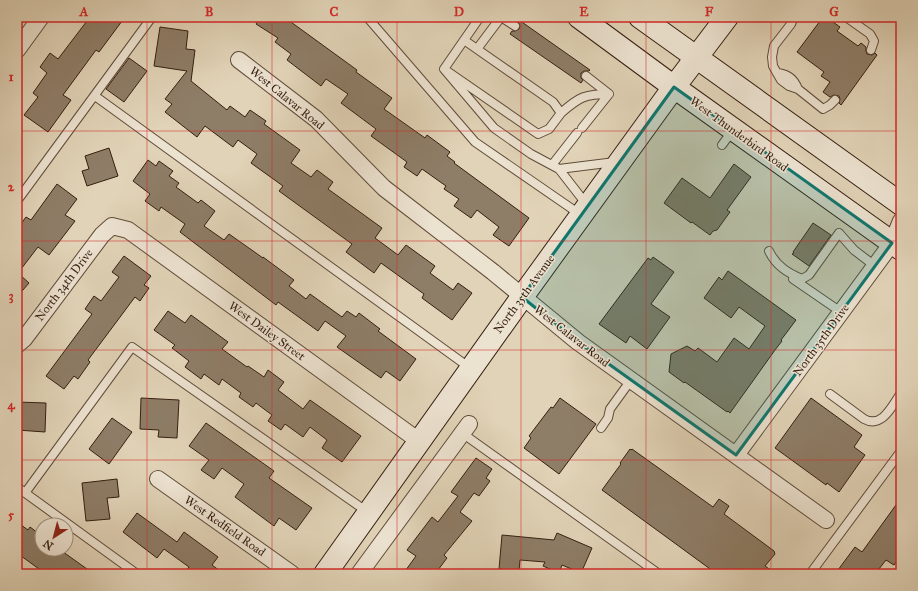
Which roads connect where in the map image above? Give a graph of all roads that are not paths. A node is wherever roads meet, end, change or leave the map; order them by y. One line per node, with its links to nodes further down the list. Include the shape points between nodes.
1 (41, 17): 13 (street)
2 (152, 17): 21 (lane)
3 (367, 17): 28 (lane, via 475,142)
4 (480, 17): 11 (lane)
5 (578, 17): 19 (main road, West Thunderbird Road)
6 (640, 17): 15 (main road)
7 (727, 17): 15 (main road, North 35th Avenue)
8 (794, 17): 22 (lane, via 774,46 773,66 781,80 798,89 823,109)
9 (846, 17): 14 (lane, via 870,34 874,41)
10 (515, 26): 12 (lane, via 501,17)
11 (464, 40): 12 (lane); 17 (lane)
12 (477, 49): 23 (lane, via 553,102)
13 (17, 50)
14 (871, 50)
15 (696, 57): 19 (main road, North 35th Avenue); 27 (main road)
16 (239, 60): 33 (street, West Calavar Road, via 316,119 384,188)
17 (444, 69): 23 (lane, via 538,134 549,129); 25 (lane, via 494,128)
18 (586, 76): 20 (lane)
19 (674, 87): 24 (main road, North 35th Avenue); 31 (main road, West Thunderbird Road, via 728,137)
20 (609, 94): 23 (lane, via 591,94 576,100); 25 (lane, via 579,131)
21 (95, 96): 26 (lane); 36 (lane)
22 (834, 100)
23 (561, 113)
24 (620, 162): 25 (lane); 28 (main road, North 35th Avenue)
25 (555, 167): 28 (lane)
26 (17, 201)
27 (901, 204)
28 (584, 211): 33 (main road, North 35th Avenue)
29 (901, 221): 31 (street, North 35th Drive)
30 (112, 226): 35 (street, North 34th Drive, via 102,235); 42 (street, West Dailey Street, via 128,230)
31 (897, 246): 32 (street, North 35th Drive)
32 (875, 266): 34 (street, North 35th Drive); 34 (lane, via 854,250 839,233 809,275 802,279 775,263 769,251 767,255 772,265)
33 (522, 297): 36 (main road, North 35th Avenue); 37 (street, West Calavar Road)
34 (841, 312): 44 (street, North 35th Drive)
35 (17, 345)
36 (471, 368): 42 (main road, North 35th Avenue)
37 (631, 380): 41 (lane); 44 (street, West Calavar Road)
38 (901, 393): 39 (lane, via 884,416 875,422 864,419)
39 (830, 394)
40 (465, 428): 53 (street); 54 (lane)
41 (601, 428)
42 (419, 441): 48 (main road, North 35th Avenue)
43 (901, 451): 55 (lane)
44 (736, 456): 49 (street, West Calavar Road)
45 (158, 479): 50 (street, West Redfield Road)
46 (17, 487): 47 (lane)
47 (25, 493): 48 (lane, via 132,347); 51 (lane)
48 (369, 513): 52 (main road, North 35th Avenue)
49 (826, 520)
50 (288, 573)
51 (137, 574)
52 (325, 574)
53 (359, 574)
54 (659, 574)
55 (810, 574)

